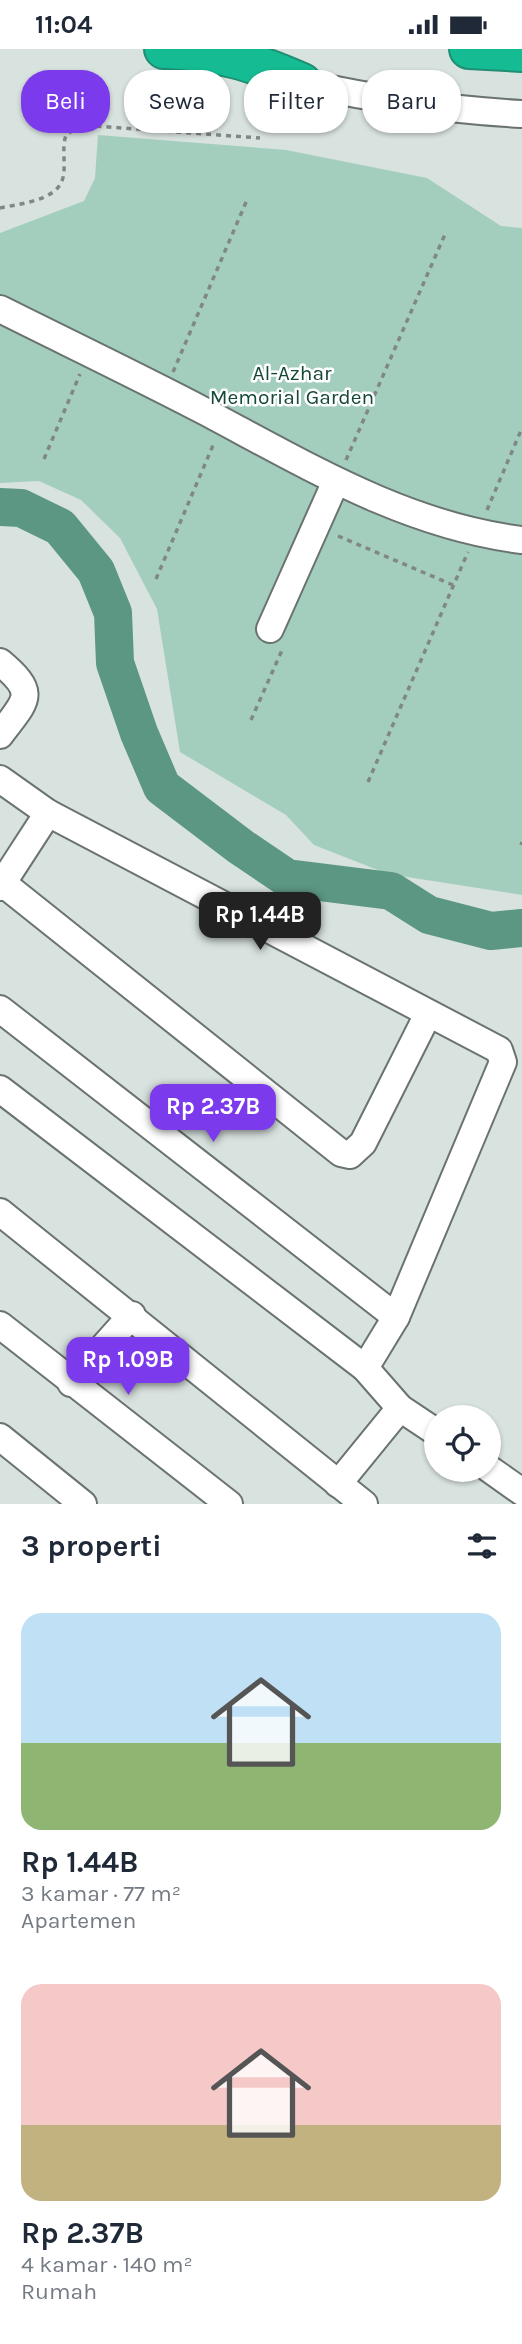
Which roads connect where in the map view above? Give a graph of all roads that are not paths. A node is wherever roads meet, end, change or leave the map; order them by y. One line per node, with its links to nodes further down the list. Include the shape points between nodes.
1 (164, 49): 4 (highway, via 214,52)
2 (469, 49): 3 (highway)
3 (522, 52)
4 (272, 70)
5 (348, 93): 6 (street, via 466,111)
6 (522, 114)
7 (0, 309): 8 (street)
8 (336, 481): 9 (street, via 417,517 476,534); 10 (street)
9 (522, 540)
10 (277, 637)
11 (0, 662): 12 (street, via 25,690 24,701)
12 (0, 735)
13 (0, 779): 14 (street)
14 (48, 813): 15 (street); 17 (street)
15 (1, 884): 17 (street, via 341,1153 350,1155 363,1143)
16 (0, 1009): 21 (street)
17 (428, 1014): 21 (street, via 485,1040 499,1050 503,1062)
18 (0, 1089): 23 (street)
19 (0, 1212): 20 (street)
20 (132, 1315): 24 (street); 29 (street)
21 (396, 1317): 23 (street)
22 (0, 1325): 24 (street)
23 (365, 1368): 25 (street)
24 (71, 1383): 32 (street)
25 (401, 1408): 26 (street); 29 (street)
26 (424, 1424)
27 (0, 1437): 31 (street)
28 (501, 1477): 30 (street)
29 (338, 1484): 33 (street)
30 (522, 1492)
31 (83, 1504)
32 (229, 1504)
33 (364, 1504)

